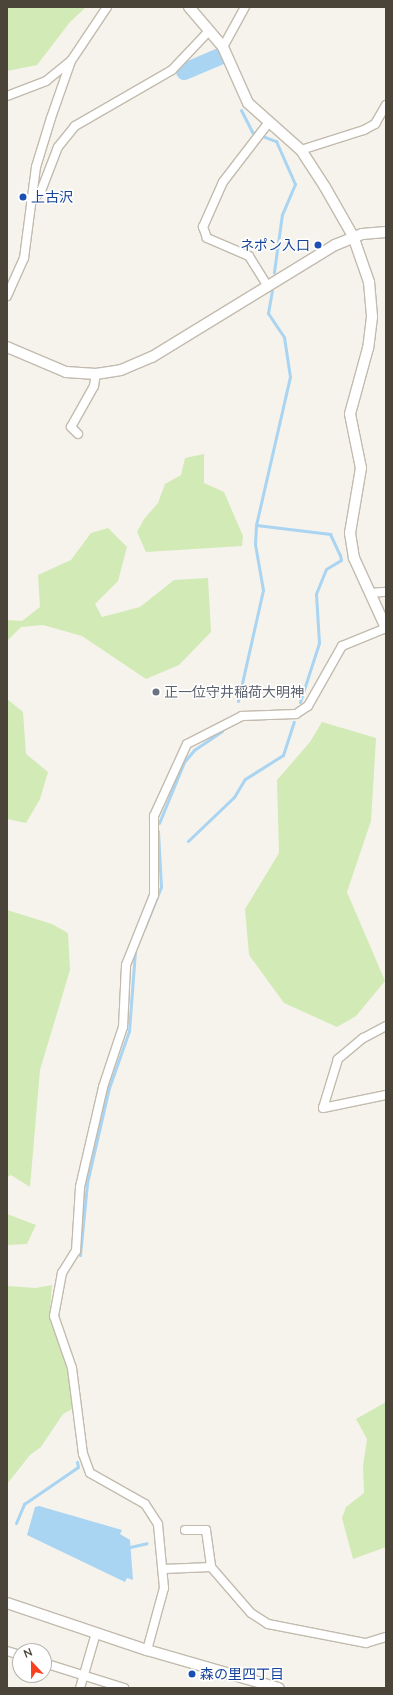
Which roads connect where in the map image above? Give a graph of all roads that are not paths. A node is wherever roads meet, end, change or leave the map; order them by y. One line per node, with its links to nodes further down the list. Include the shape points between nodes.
1 (107, 7): 6 (street)
2 (189, 7): 4 (street)
3 (245, 7): 5 (street)
4 (209, 31): 5 (street); 11 (street, via 172,70 75,126 58,147 41,191)
5 (223, 47): 9 (street, via 242,94)
6 (71, 61): 7 (street, via 46,81); 11 (street, via 36,168)
7 (7, 96)
8 (386, 106): 10 (street, via 375,124 364,130)
9 (268, 122): 10 (street); 14 (street, via 223,182 203,227 207,238 249,256)
10 (301, 150): 13 (street)
11 (32, 201): 15 (street, via 24,258)
12 (386, 232): 13 (street)
13 (353, 236): 14 (street); 19 (street, via 369,282 372,317 368,348 350,414 361,468 350,533 354,558)
14 (267, 285): 17 (street, via 152,357 121,370)
15 (7, 296)
16 (7, 347): 17 (street, via 66,372)
17 (96, 374): 18 (street, via 94,386 71,427)
18 (78, 434)
19 (370, 592): 20 (street); 21 (street)
20 (386, 592)
21 (386, 628): 26 (street, via 342,646 308,706 296,714 239,716 187,744 154,816 154,895 126,965 123,1027 103,1087 80,1187 76,1251 62,1273 54,1316 73,1376 83,1454 90,1473 149,1509 160,1532)
22 (386, 1026): 23 (street, via 363,1038 338,1059 322,1108)
23 (386, 1095)
24 (185, 1530): 25 (street, via 206,1530)
25 (211, 1567): 26 (street); 29 (street, via 251,1613 268,1624 366,1643)
26 (164, 1569): 30 (street, via 163,1596)
27 (7, 1603): 28 (street)
28 (96, 1633): 30 (street); 32 (street)
29 (386, 1637)
30 (147, 1650): 35 (street)
31 (52, 1665): 32 (street)
32 (84, 1675): 33 (street); 34 (street)
33 (80, 1688)
34 (124, 1688)
35 (280, 1688)

